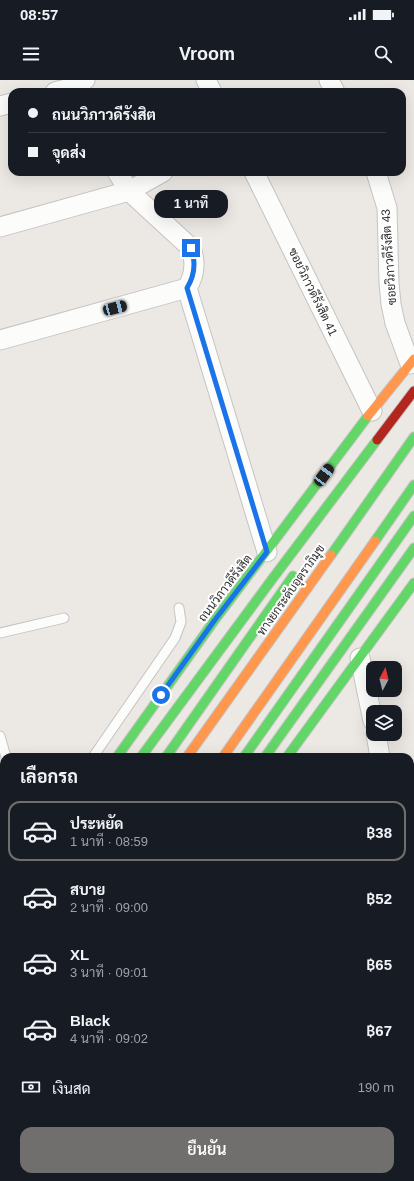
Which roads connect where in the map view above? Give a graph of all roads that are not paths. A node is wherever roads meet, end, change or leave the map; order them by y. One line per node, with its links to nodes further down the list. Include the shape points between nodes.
1 (85, 80): 2 (street)
2 (62, 88)
3 (120, 176): 7 (street)
4 (156, 176): 7 (street)
5 (256, 176): 14 (street, ซอยวิภาวดีรังสิต 41)
6 (377, 176): 11 (street, ซอยวิภาวดีรังสิต 43, via 387,208 391,304 395,323)
7 (130, 191): 8 (street); 9 (street, via 191,248 195,268 192,281)
8 (0, 227)
9 (187, 288): 10 (street); 20 (street)
10 (0, 340)
11 (412, 361): 14 (main road, ถนนวิภาวดีรังสิต)
12 (414, 391): 33 (main road)
13 (414, 402): 16 (main road)
14 (372, 411): 20 (main road, ถนนวิภาวดีรังสิต)
15 (414, 437): 35 (main road, ทางยกระดับอุตราภิมุข)
16 (375, 458)
17 (414, 485): 36 (main road)
18 (414, 516): 37 (main road)
19 (414, 548): 38 (main road)
20 (267, 552): 32 (main road, ถนนวิภาวดีรังสิต, via 214,621)
21 (298, 569): 34 (main road)
22 (414, 583): 26 (main road)
23 (179, 608): 31 (lane, via 181,622 175,638)
24 (64, 618): 25 (lane)
25 (0, 633)
26 (360, 658): 27 (street); 39 (main road)
27 (370, 705)
28 (0, 736): 30 (lane)
29 (377, 741): 40 (street)
30 (5, 753)
31 (96, 753)
32 (120, 753)
33 (144, 753)
34 (169, 753)
35 (190, 753)
36 (226, 753)
37 (247, 753)
38 (268, 753)
39 (290, 753)
40 (379, 753)

